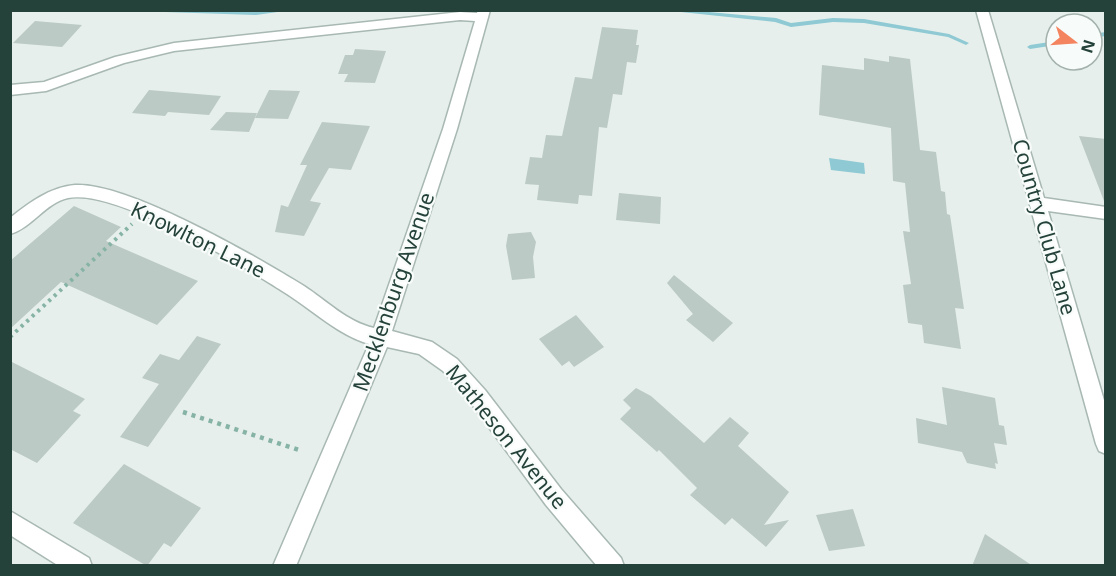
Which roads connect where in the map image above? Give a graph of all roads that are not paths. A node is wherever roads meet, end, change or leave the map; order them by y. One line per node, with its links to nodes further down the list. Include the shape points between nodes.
1 (982, 10): 4 (street, Country Club Lane)
2 (483, 14): 3 (street, via 212,41 147,52 46,86); 7 (street, Mecklenburg Avenue, via 450,129)
3 (10, 90)
4 (1037, 203): 5 (street); 8 (street, Country Club Lane)
5 (1106, 213)
6 (10, 228): 7 (street, Knowlton Lane, via 45,202 77,191 142,208 273,277 356,331)
7 (381, 336): 11 (street, Mecklenburg Avenue, via 344,432); 12 (street, Matheson Avenue, via 422,345 449,364)
8 (1106, 444)
9 (10, 522): 10 (street)
10 (81, 566)
11 (284, 566)
12 (613, 566)

